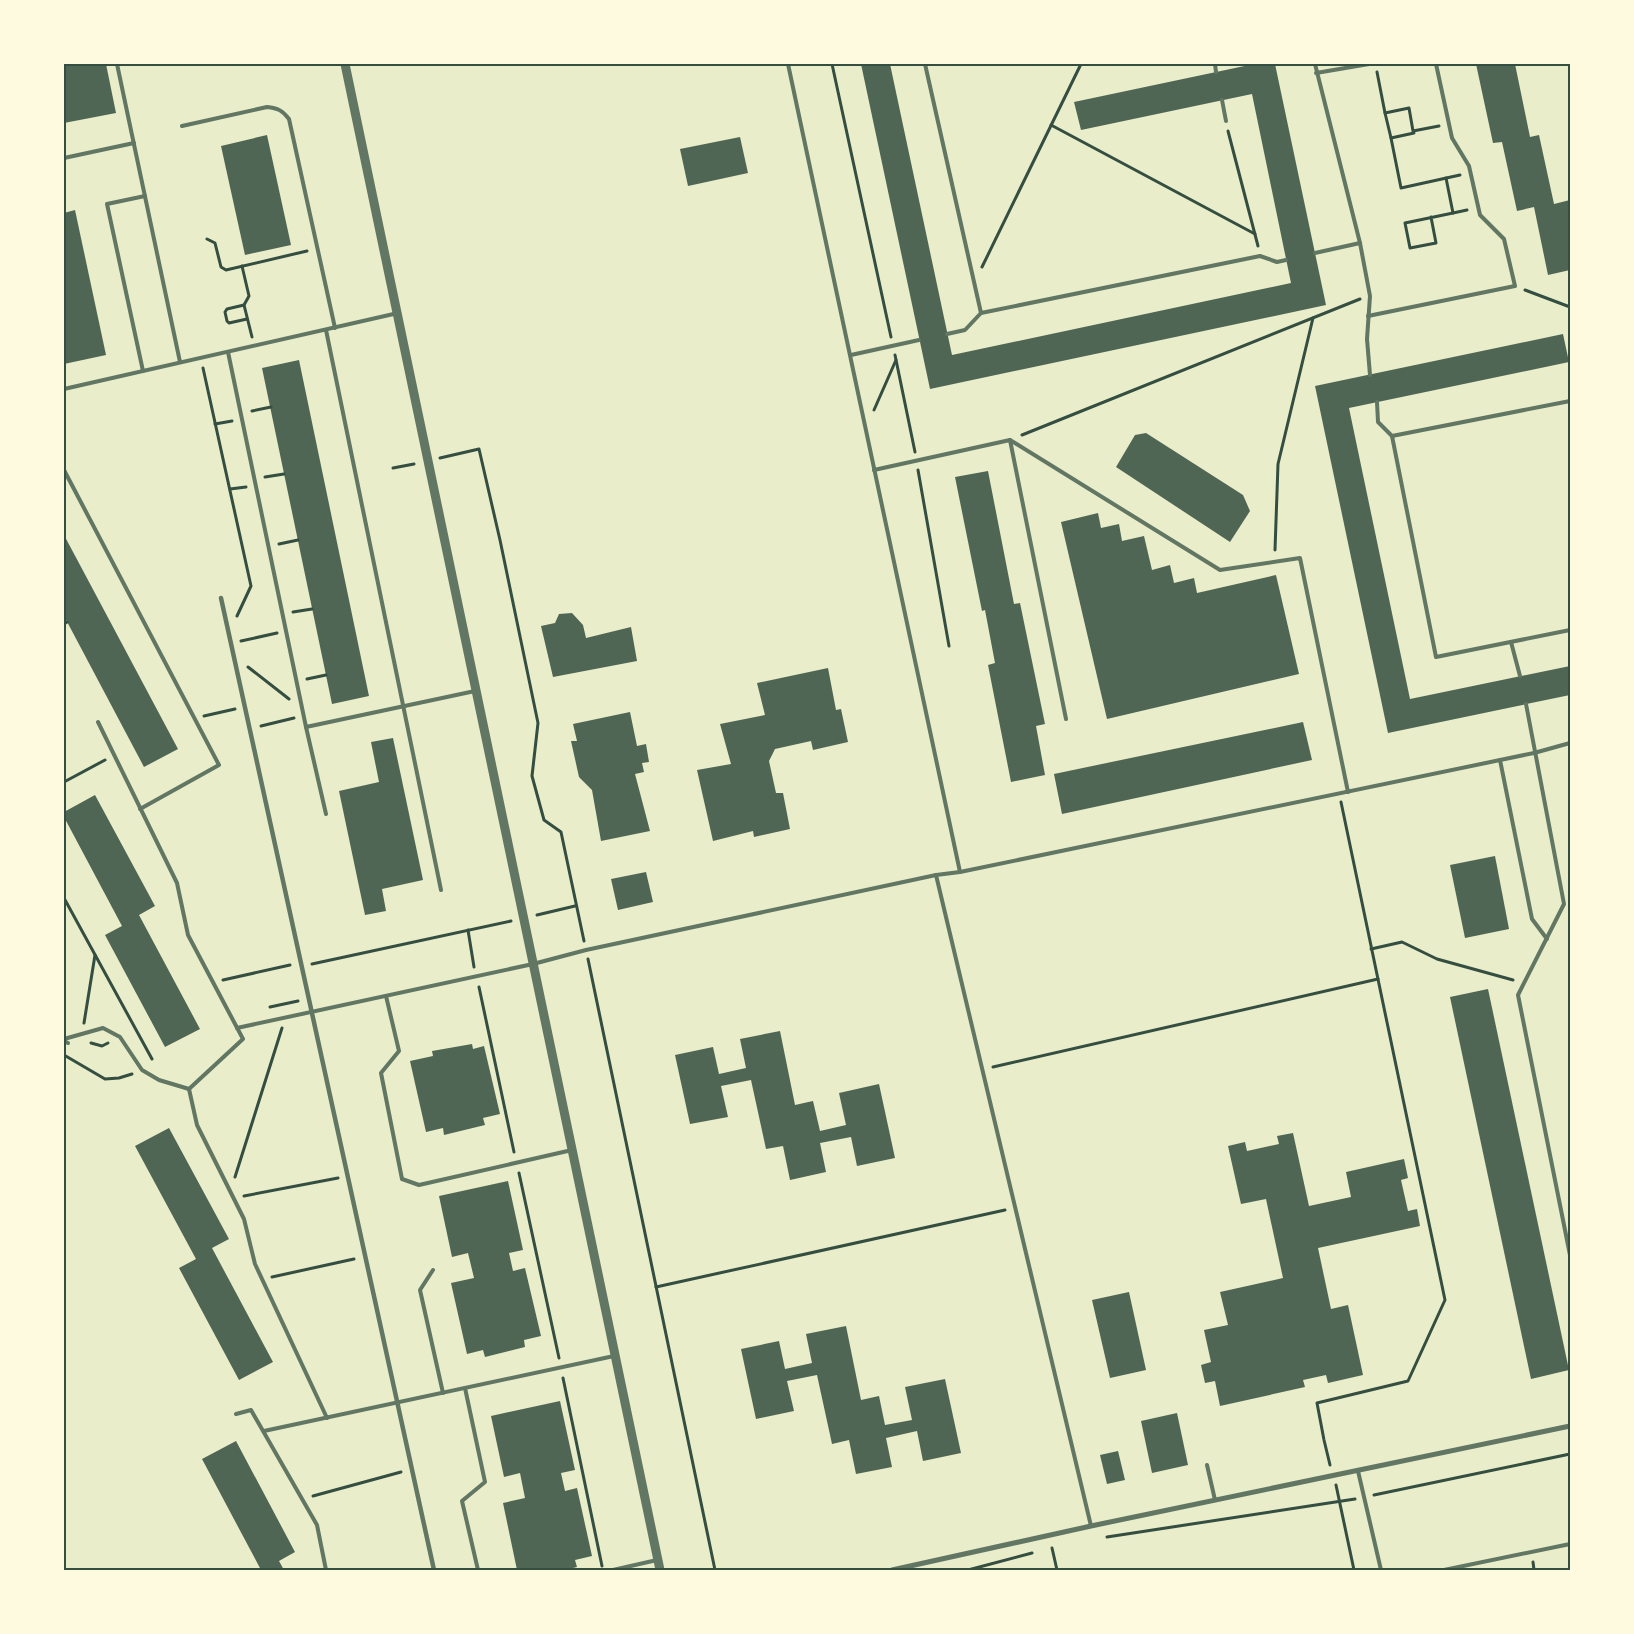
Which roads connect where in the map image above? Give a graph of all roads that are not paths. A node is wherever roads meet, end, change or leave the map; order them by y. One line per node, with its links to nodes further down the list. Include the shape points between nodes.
1 (117, 64): 14 (lane)
2 (345, 64): 21 (street)
3 (788, 64): 28 (lane)
4 (925, 64): 20 (lane)
5 (1215, 64): 9 (lane)
6 (1315, 64): 10 (lane)
7 (1369, 64): 10 (lane)
8 (1436, 64): 22 (lane, via 1452,138 1469,166 1480,215 1504,239 1515,286)
9 (1216, 72)
10 (1316, 73): 17 (lane)
11 (1222, 100): 12 (lane)
12 (1226, 121)
13 (182, 126): 23 (lane, via 267,108 283,112 289,120)
14 (134, 144): 15 (lane); 16 (lane)
15 (64, 158)
16 (145, 196): 29 (lane); 30 (lane, via 107,204)
17 (1360, 243): 18 (lane); 22 (lane, via 1370,296)
18 (1315, 253)
19 (1286, 260): 20 (lane, via 1277,262 1260,256)
20 (981, 313): 25 (lane, via 964,330)
21 (398, 314): 23 (lane); 43 (street)
22 (1368, 316): 31 (lane)
23 (335, 328): 24 (lane)
24 (326, 330): 27 (lane); 45 (lane)
25 (947, 334)
26 (920, 340): 28 (lane)
27 (228, 352): 29 (lane); 48 (lane)
28 (851, 355): 38 (lane)
29 (180, 362): 30 (lane)
30 (143, 371): 32 (lane)
31 (1370, 375)
32 (64, 389)
33 (1570, 401): 35 (lane)
34 (1376, 402): 35 (lane, via 1378,422)
35 (1392, 436): 41 (lane, via 1436,656)
36 (1010, 440): 38 (lane); 46 (lane); 52 (lane, via 1220,570 1300,558)
37 (64, 470): 53 (lane, via 219,765)
38 (874, 470): 55 (lane)
39 (221, 598): 63 (street)
40 (1570, 630): 41 (lane)
41 (1511, 642): 42 (lane)
42 (1520, 676)
43 (477, 691): 45 (lane); 61 (street)
44 (1526, 704): 50 (lane)
45 (404, 706): 48 (lane); 57 (lane)
46 (1066, 719)
47 (98, 722): 53 (lane)
48 (306, 727): 54 (lane)
49 (1570, 743): 50 (lane)
50 (1534, 753): 51 (lane); 59 (lane)
51 (1500, 760): 52 (lane); 60 (lane, via 1532,919)
52 (1348, 792): 55 (lane)
53 (140, 808): 64 (lane, via 177,883 188,935)
54 (326, 814)
55 (960, 872): 56 (lane)
56 (936, 875): 61 (lane); 81 (lane)
57 (442, 890)
58 (1570, 902): 59 (lane)
59 (1564, 904): 60 (lane)
60 (1546, 939): 68 (lane, via 1518,996)
61 (533, 964): 62 (lane); 67 (street)
62 (386, 996): 63 (lane); 67 (lane, via 399,1051 381,1073 402,1179 419,1185)
63 (312, 1012): 64 (lane); 73 (street)
64 (237, 1028): 66 (lane, via 243,1039)
65 (65, 1041): 66 (lane, via 103,1028 120,1037 142,1070 159,1080)
66 (189, 1088): 75 (lane, via 197,1125 244,1219 255,1264)
67 (572, 1150): 70 (street)
68 (1570, 1255)
69 (433, 1270): 72 (lane, via 420,1290)
70 (616, 1355): 71 (lane); 83 (street)
71 (465, 1388): 72 (lane); 86 (lane, via 485,1482 462,1501)
72 (443, 1392): 73 (lane)
73 (397, 1403): 75 (lane); 85 (street)
74 (236, 1414): 77 (lane, via 251,1410)
75 (327, 1418): 77 (lane)
76 (1570, 1426): 79 (street)
77 (264, 1431): 84 (lane, via 317,1525)
78 (1207, 1465): 80 (lane)
79 (1358, 1471): 80 (street); 90 (lane)
80 (1215, 1500): 81 (street)
81 (1091, 1526): 89 (street)
82 (1570, 1544): 91 (lane)
83 (658, 1560): 87 (lane); 88 (street)
84 (326, 1570)
85 (434, 1570)
86 (478, 1570)
87 (613, 1570)
88 (660, 1570)
89 (892, 1570)
90 (1381, 1570)
91 (1444, 1570)

